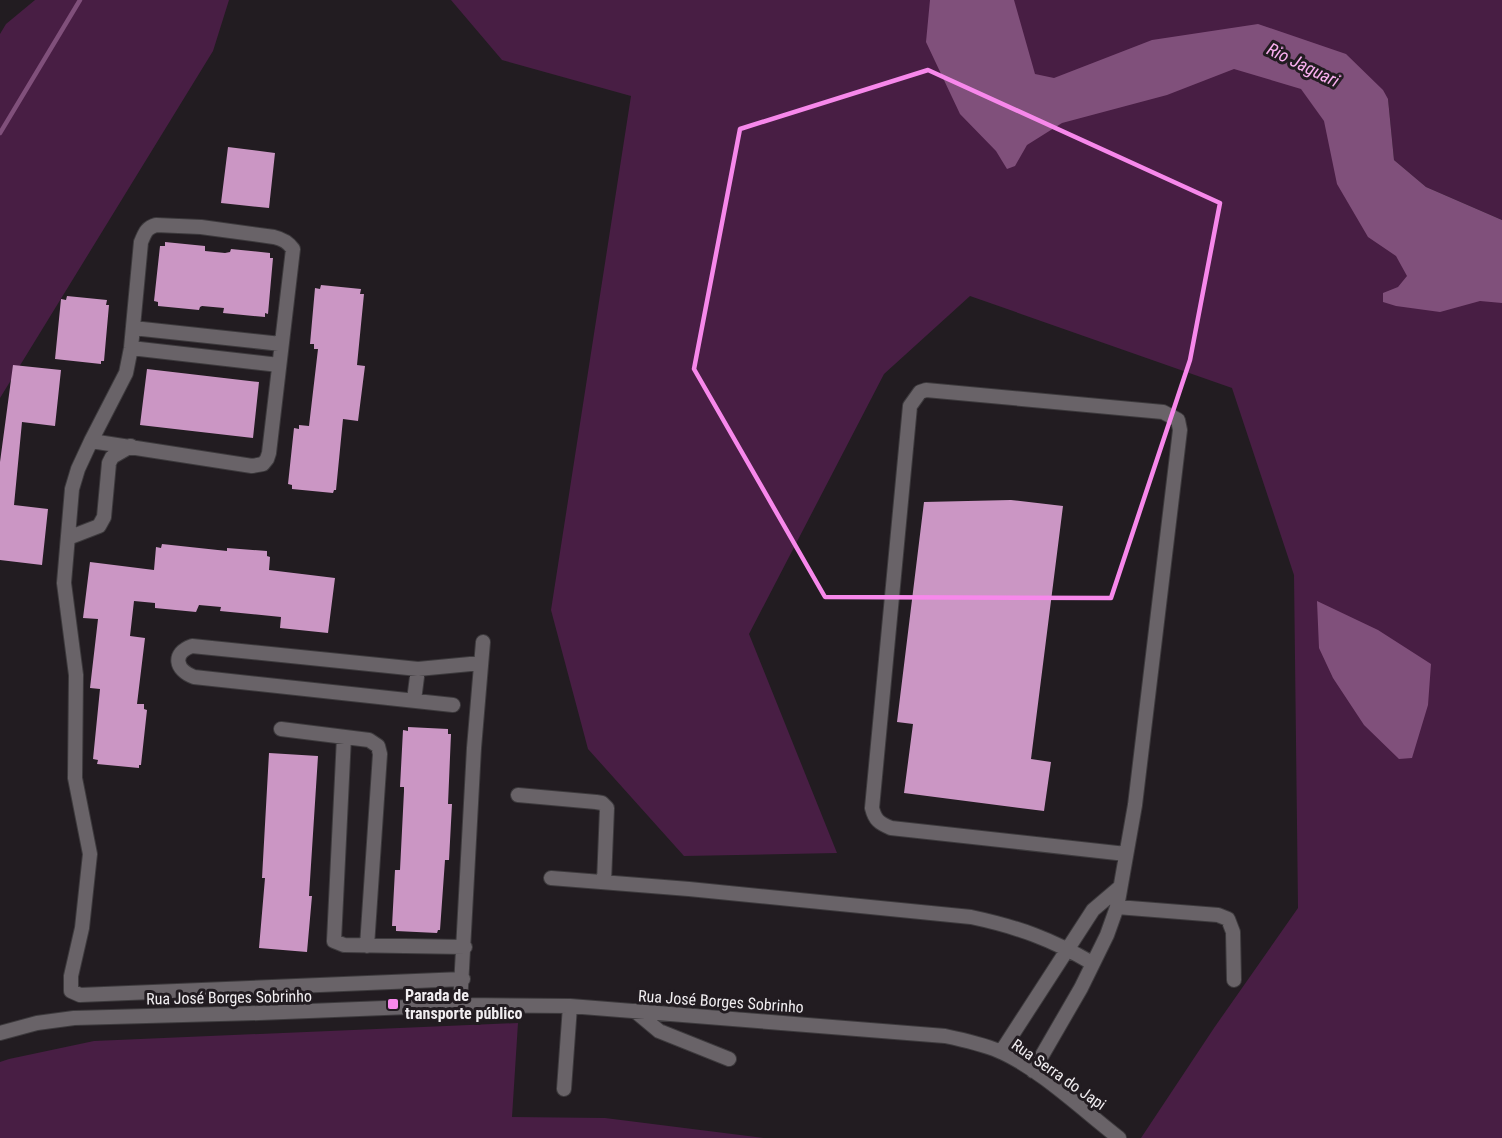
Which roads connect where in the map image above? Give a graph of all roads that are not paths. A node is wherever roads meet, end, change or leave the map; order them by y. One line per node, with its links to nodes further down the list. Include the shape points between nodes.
1 (133, 328): 2 (street); 2 (street, via 145,232 156,225 201,227 274,237 290,244 293,249); 3 (street)
2 (281, 344): 4 (street)
3 (131, 348): 4 (street); 5 (street, via 126,373)
4 (279, 365): 6 (street, via 269,453 263,464 252,466)
5 (91, 441): 6 (street); 7 (street, via 72,489)
6 (131, 446): 7 (street, via 112,457 104,517 99,526)
7 (68, 538): 25 (street, via 64,583 75,675 75,778 90,854 82,928 70,976 71,991 80,995)
8 (483, 642): 9 (street)
9 (481, 663): 10 (street); 22 (street)
10 (418, 669): 11 (street); 11 (street, via 192,646 179,657 184,673 194,677)
11 (414, 700): 12 (street)
12 (453, 705)
13 (281, 729): 14 (street)
14 (344, 737): 21 (street, via 374,742 380,753); 21 (street, via 334,940 344,945)
15 (518, 795): 18 (street, via 596,802 607,808)
16 (1126, 854): 16 (street, via 1137,793 1180,430 1178,420 1163,412 920,392 910,406 872,808 875,819 891,828); 19 (street)
17 (551, 878): 18 (street)
18 (604, 882): 23 (street, via 971,917 1011,926)
19 (1120, 886): 20 (street); 23 (street, via 1093,910)
20 (1117, 907): 24 (street); 26 (street, via 1228,919 1233,932)
21 (367, 946): 22 (street)
22 (465, 947): 25 (street)
23 (1068, 949): 24 (street); 32 (street)
24 (1092, 963): 34 (street)
25 (463, 979): 27 (street)
26 (1233, 980)
27 (460, 1005): 28 (street, Rua José Borges Sobrinho); 30 (street, Rua José Borges Sobrinho, via 74,1018)
28 (570, 1006): 29 (street, Rua José Borges Sobrinho); 35 (street)
29 (635, 1011): 31 (street, Rua José Borges Sobrinho, via 924,1034); 33 (street, via 658,1032)
30 (0, 1033)
31 (977, 1043): 32 (street, Rua Serra do Japi)
32 (1001, 1052): 34 (street, Rua Serra do Japi)
33 (729, 1059)
34 (1033, 1071): 36 (street, Rua Serra do Japi)
35 (564, 1089)
36 (1119, 1138)

